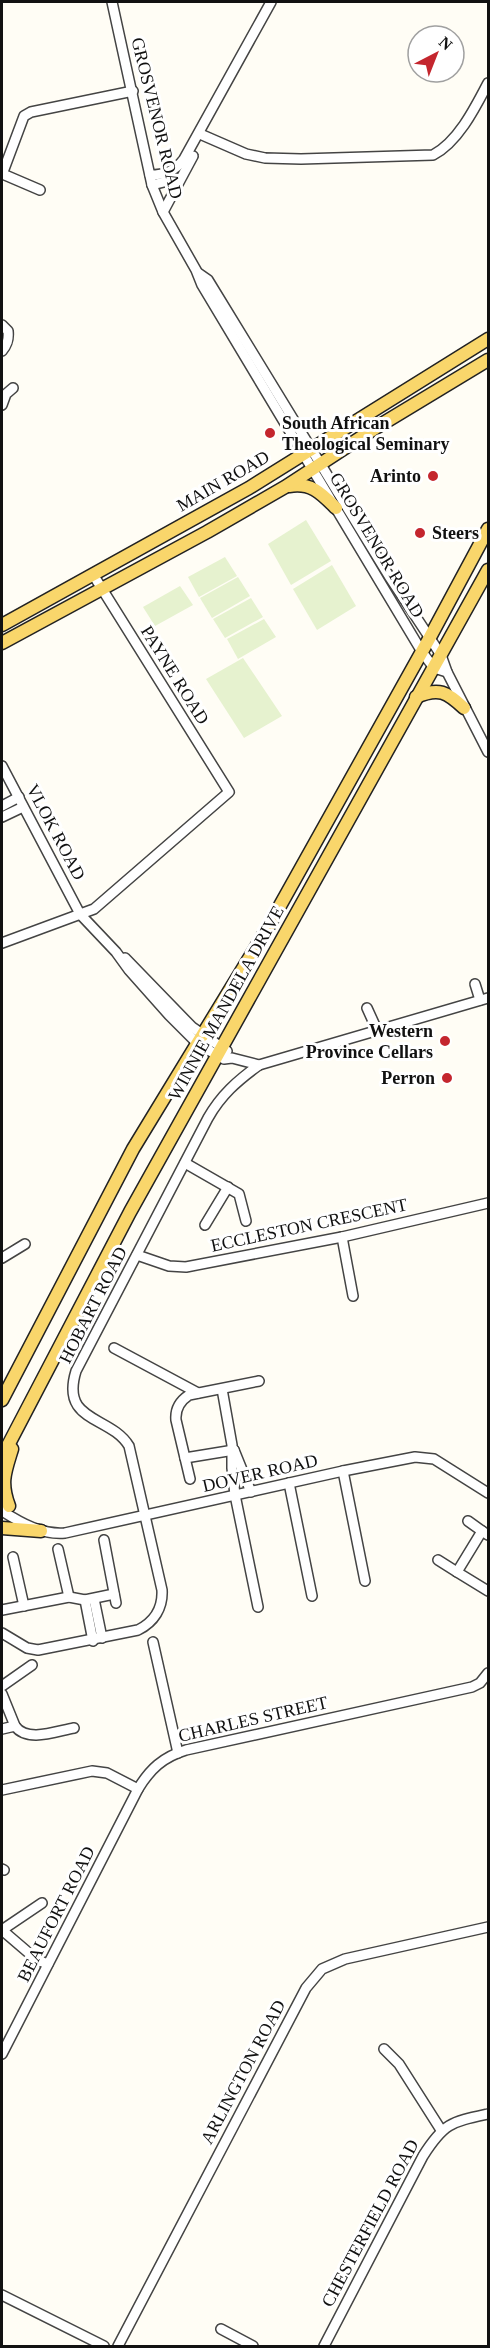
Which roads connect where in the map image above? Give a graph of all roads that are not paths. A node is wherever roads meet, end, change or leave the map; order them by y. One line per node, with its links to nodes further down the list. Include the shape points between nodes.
1 (112, 2): 4 (street, GROSVENOR ROAD)
2 (271, 2): 5 (street)
3 (489, 83): 5 (street, via 453,138 433,155 265,158)
4 (133, 91): 7 (street, GROSVENOR ROAD); 8 (street, via 24,116 3,172)
5 (202, 135): 6 (street); 7 (street, via 177,167)
6 (180, 178): 7 (street); 9 (street)
7 (151, 180): 9 (street, GROSVENOR ROAD)
8 (40, 190)
9 (163, 212): 18 (street, GROSVENOR ROAD, via 196,270 208,280)
10 (2, 325): 13 (street, via 9,338)
11 (489, 333): 14 (main road)
12 (489, 339): 14 (main road, MAIN ROAD)
13 (2, 351)
14 (464, 354): 18 (main road, MAIN ROAD)
15 (489, 360): 19 (main road, MAIN ROAD)
16 (13, 388): 17 (street)
17 (2, 405)
18 (307, 452): 19 (street, GROSVENOR ROAD); 24 (main road, MAIN ROAD)
19 (316, 467): 20 (main road, MAIN ROAD); 21 (street, GROSVENOR ROAD); 27 (street, GROSVENOR ROAD)
20 (285, 487): 21 (main road, via 315,488); 25 (main road, MAIN ROAD)
21 (336, 508): 29 (street, GROSVENOR ROAD)
22 (489, 529): 27 (main road, WINNIE MANDELA DRIVE)
23 (489, 570): 30 (main road, WINNIE MANDELA DRIVE)
24 (94, 576): 25 (street, PAYNE ROAD); 26 (main road, MAIN ROAD)
25 (102, 590): 28 (main road, MAIN ROAD); 41 (street, PAYNE ROAD, via 229,792 94,909)
26 (2, 625)
27 (429, 639): 29 (main road, WINNIE MANDELA DRIVE); 30 (street, GROSVENOR ROAD)
28 (2, 644)
29 (422, 652): 31 (street, GROSVENOR ROAD); 47 (main road, WINNIE MANDELA DRIVE)
30 (441, 656): 31 (main road, WINNIE MANDELA DRIVE); 32 (street, GROSVENOR ROAD)
31 (434, 668): 32 (street); 33 (main road, WINNIE MANDELA DRIVE)
32 (447, 672): 34 (street, GROSVENOR ROAD)
33 (417, 697): 34 (main road, via 429,691 441,692); 48 (main road, WINNIE MANDELA DRIVE)
34 (464, 708): 35 (street, GROSVENOR ROAD)
35 (489, 752)
36 (2, 766): 37 (street, VLOK ROAD)
37 (19, 797): 38 (street); 39 (street, VLOK ROAD)
38 (2, 806)
39 (23, 807): 40 (street); 41 (street, VLOK ROAD)
40 (2, 817)
41 (80, 914): 42 (street); 47 (street, VLOK ROAD, via 169,1015)
42 (2, 943)
43 (475, 984): 44 (street)
44 (484, 999): 46 (street, HOBART ROAD)
45 (367, 1008): 46 (street)
46 (377, 1030): 49 (street, HOBART ROAD)
47 (201, 1040): 48 (street, VLOK ROAD); 64 (main road, WINNIE MANDELA DRIVE, via 133,1149)
48 (219, 1052): 49 (street, via 224,1059); 65 (main road, WINNIE MANDELA DRIVE)
49 (259, 1065): 50 (street, HOBART ROAD, via 222,1095)
50 (185, 1163): 51 (street); 57 (street, HOBART ROAD)
51 (228, 1187): 53 (street, via 240,1196); 54 (street)
52 (489, 1203): 55 (street, ECCLESTON CRESCENT)
53 (246, 1221)
54 (205, 1225)
55 (342, 1237): 57 (street, ECCLESTON CRESCENT, via 186,1267 169,1266); 59 (street)
56 (25, 1244): 58 (street)
57 (137, 1255): 76 (street, HOBART ROAD, via 76,1371 73,1392 81,1411 118,1433 129,1446)
58 (2, 1258)
59 (354, 1296)
60 (114, 1348): 63 (street)
61 (259, 1381): 62 (street)
62 (222, 1389): 63 (street); 66 (street)
63 (198, 1393): 68 (street, via 185,1398 175,1413)
64 (2, 1400)
65 (17, 1427): 67 (main road, WINNIE MANDELA DRIVE); 75 (main road, via 2,1483)
66 (233, 1448): 68 (street); 72 (street); 74 (street)
67 (2, 1457)
68 (185, 1458): 70 (street)
69 (343, 1471): 71 (street, DOVER ROAD); 73 (street, DOVER ROAD, via 424,1457); 86 (street)
70 (190, 1479)
71 (289, 1483): 72 (street, DOVER ROAD); 88 (street)
72 (251, 1492): 74 (street, DOVER ROAD)
73 (489, 1493)
74 (235, 1495): 76 (street, DOVER ROAD); 92 (street)
75 (4, 1506): 79 (street)
76 (144, 1515): 79 (street, DOVER ROAD, via 65,1533); 95 (street, HOBART ROAD, via 162,1590 161,1604 145,1627)
77 (468, 1521): 80 (street)
78 (2, 1528): 79 (main road)
79 (36, 1528)
80 (485, 1533): 85 (street)
81 (104, 1540): 90 (street, via 115,1598)
82 (58, 1549): 89 (street)
83 (13, 1557): 91 (street)
84 (438, 1560): 85 (street)
85 (457, 1572): 87 (street)
86 (365, 1581)
87 (489, 1591)
88 (312, 1596)
89 (69, 1597): 90 (street); 91 (street)
90 (89, 1600): 95 (street)
91 (24, 1606): 93 (street)
92 (258, 1607)
93 (2, 1610)
94 (2, 1633): 95 (street, HOBART ROAD, via 38,1650)
95 (97, 1640)
96 (153, 1642): 104 (street)
97 (32, 1665): 99 (street)
98 (489, 1673): 104 (street, CHARLES STREET, via 472,1687)
99 (2, 1686)
100 (2, 1694): 101 (street)
101 (15, 1725): 102 (street, via 23,1734 32,1735); 103 (street)
102 (74, 1728)
103 (2, 1729)
104 (178, 1753): 105 (street, CHARLES STREET, via 158,1764)
105 (138, 1789): 106 (street, via 107,1773 92,1772); 109 (street, BEAUFORT ROAD)
106 (2, 1790)
107 (42, 1903): 109 (street, via 2,1930 37,1960)
108 (489, 1927): 117 (street, ARLINGTON ROAD, via 345,1959 317,1974 265,2064)
109 (48, 1964): 111 (street, BEAUFORT ROAD)
110 (384, 2049): 113 (street, via 404,2070)
111 (2, 2054)
112 (489, 2114): 113 (street, CHESTERFIELD ROAD)
113 (441, 2130): 119 (street, CHESTERFIELD ROAD, via 423,2156)
114 (2, 2295): 116 (street)
115 (220, 2329): 118 (street)
116 (104, 2346)
117 (118, 2346)
118 (253, 2346)
119 (324, 2346)

